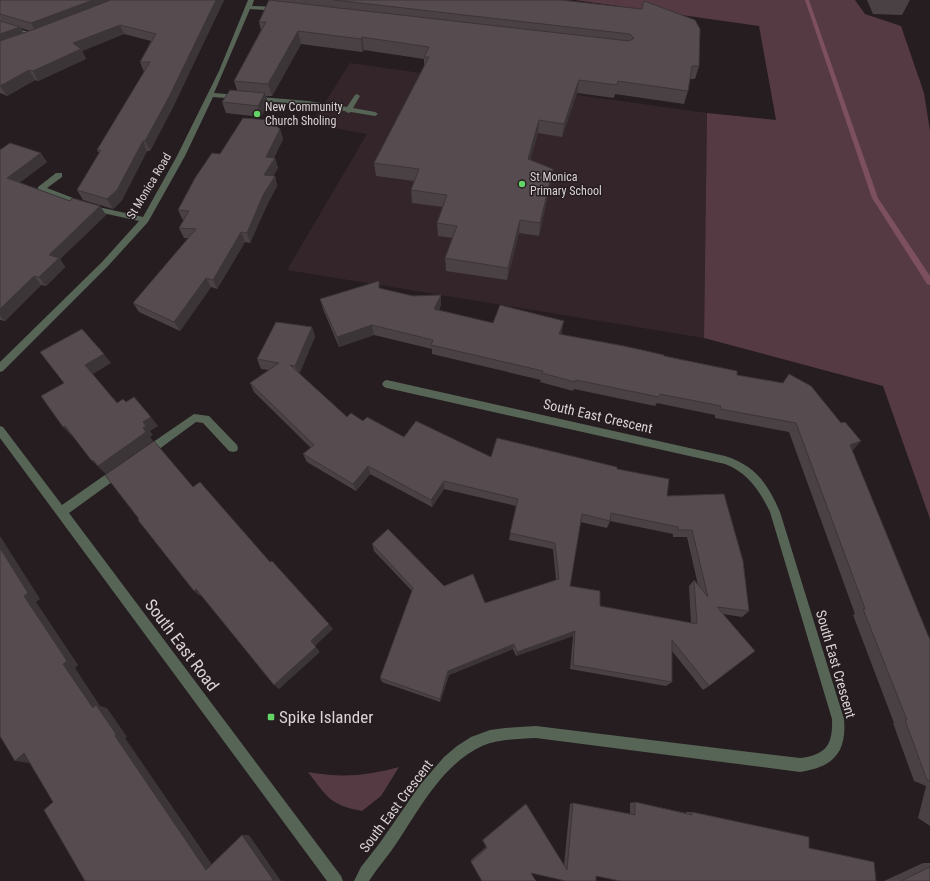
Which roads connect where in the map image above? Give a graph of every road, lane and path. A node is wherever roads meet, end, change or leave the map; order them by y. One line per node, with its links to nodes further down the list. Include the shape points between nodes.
1 (249, 4): 2 (street); 7 (street, St Monica Road)
2 (287, 10)
3 (0, 26): 5 (street)
4 (45, 33): 5 (street)
5 (38, 36): 6 (street)
6 (25, 41)
7 (210, 95): 9 (street, via 308,103); 12 (street, St Monica Road, via 181,156)
8 (357, 96): 9 (street)
9 (348, 111): 10 (street)
10 (375, 114)
11 (59, 175): 12 (street, via 41,189 92,208)
12 (145, 220): 13 (street, St Monica Road)
13 (0, 368)
14 (387, 384): 21 (street, South East Crescent, via 725,460 743,467 764,489 775,512 840,731 830,754 822,760 800,765 536,732 494,736 476,742 460,753 430,782)
15 (0, 430): 19 (street, South East Road)
16 (233, 448): 17 (street, via 206,418 194,418)
17 (137, 458)
18 (125, 467): 19 (street)
19 (62, 512): 20 (street, South East Road)
20 (336, 881)
21 (361, 881)

